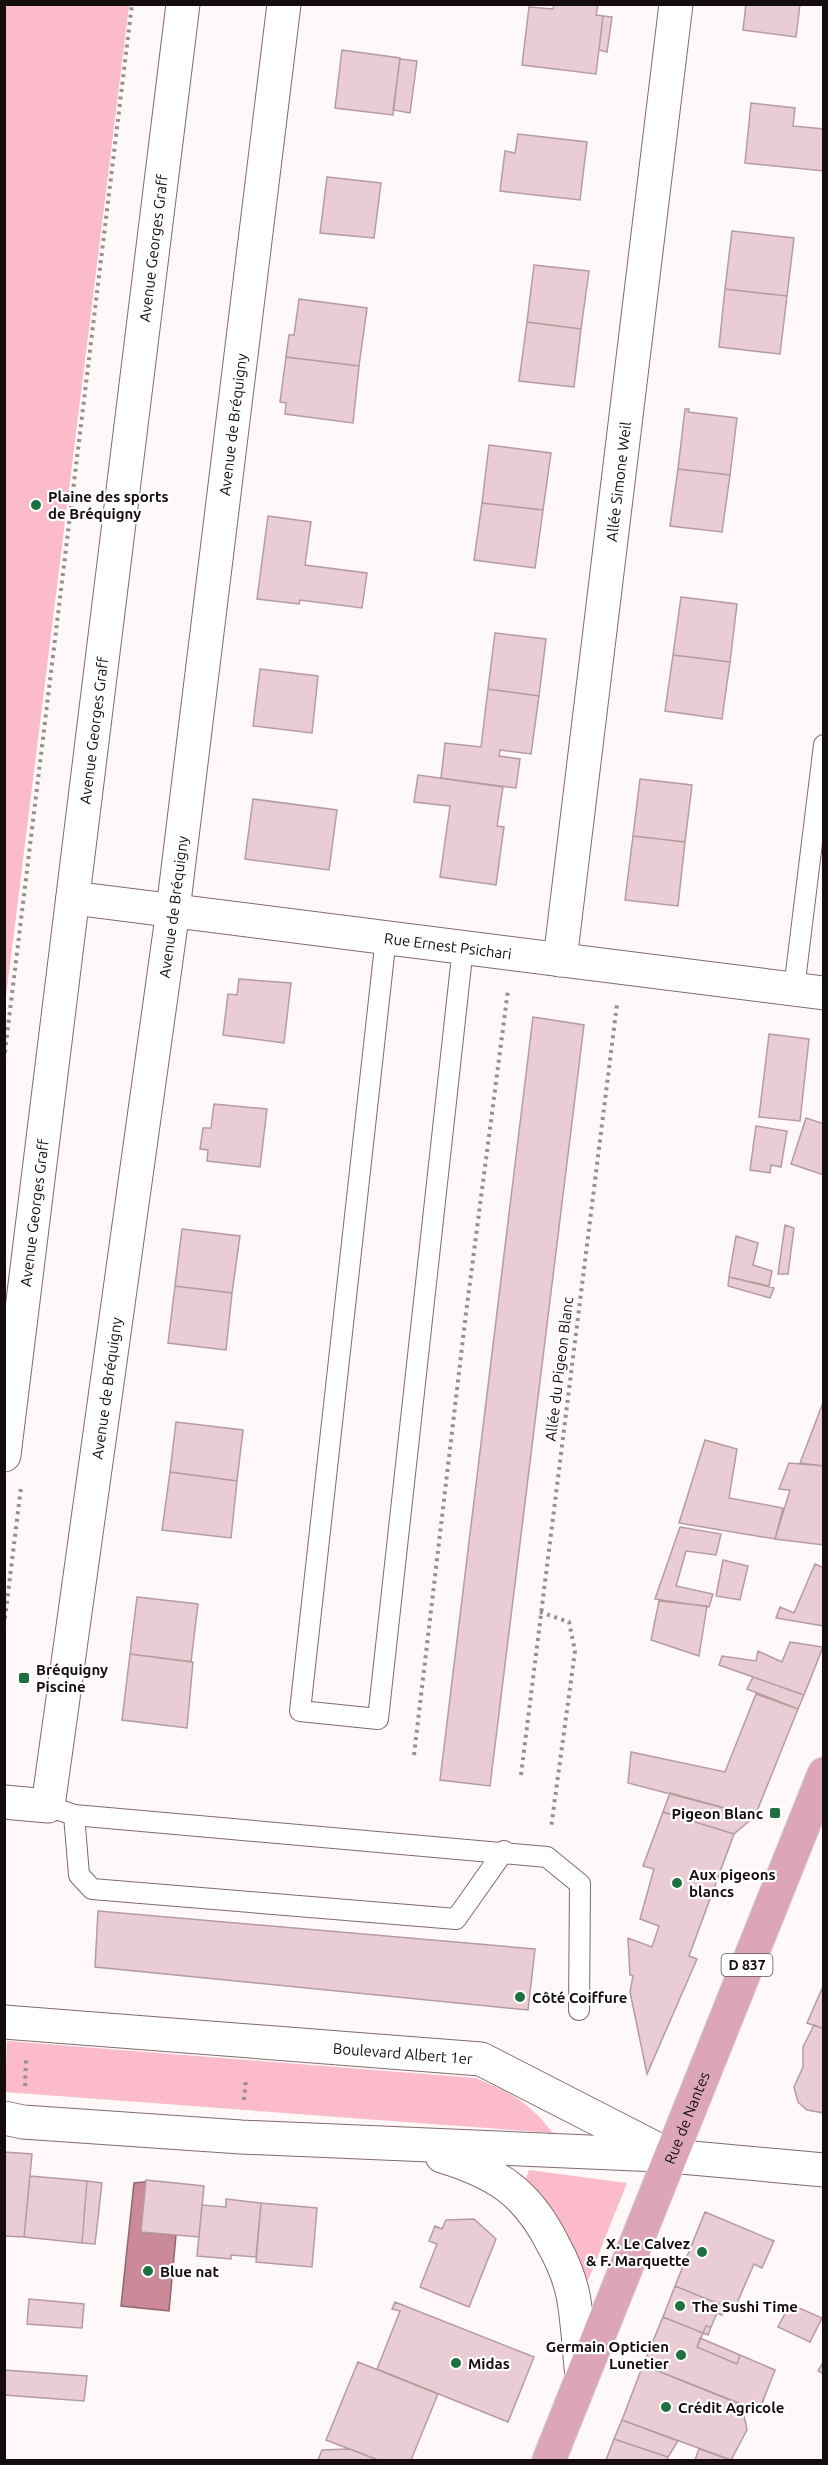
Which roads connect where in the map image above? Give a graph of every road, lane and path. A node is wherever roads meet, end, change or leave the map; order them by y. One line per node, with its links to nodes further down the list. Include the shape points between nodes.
1 (132, 4): 14 (path)
2 (183, 4): 6 (street, Avenue Georges Graff)
3 (284, 4): 7 (street, Avenue de Bréquigny)
4 (676, 4): 11 (street, Allée Simone Weil)
5 (824, 745): 13 (lane)
6 (73, 898): 7 (street, Rue Ernest Psichari); 15 (street, Avenue Georges Graff)
7 (173, 910): 8 (street, Rue Ernest Psichari); 21 (street, Avenue de Bréquigny)
8 (386, 937): 9 (street, Rue Ernest Psichari); 9 (lane, via 300,1711 378,1719)
9 (463, 947): 10 (street, Rue Ernest Psichari)
10 (512, 954): 11 (street, Rue Ernest Psichari); 17 (path)
11 (560, 960): 12 (street, Rue Ernest Psichari)
12 (622, 967): 13 (street, Rue Ernest Psichari); 16 (path, Allée du Pigeon Blanc)
13 (808, 991)
14 (4, 1059)
15 (4, 1455)
16 (540, 1612): 19 (path, Allée du Pigeon Blanc); 23 (path, via 569,1622 575,1651)
17 (414, 1755)
18 (824, 1774): 30 (main road, Rue de Nantes / D 837)
19 (521, 1775)
20 (4, 1802): 21 (street)
21 (61, 1810): 22 (lane); 22 (lane, via 79,1875 92,1889 456,1919)
22 (504, 1851): 23 (lane)
23 (547, 1857): 24 (lane, via 580,1884)
24 (579, 2010)
25 (4, 2022): 26 (street, Boulevard Albert 1er)
26 (249, 2040): 28 (path); 30 (street, Boulevard Albert 1er, via 481,2059)
27 (4, 2118): 28 (street)
28 (241, 2137): 29 (street)
29 (416, 2145): 30 (street); 32 (street, via 501,2180 526,2200 538,2216 566,2270 573,2296)
30 (670, 2156): 31 (street); 32 (main road, Rue de Nantes)
31 (824, 2170)
32 (582, 2377): 33 (main road, Rue de Nantes)
33 (549, 2460)

